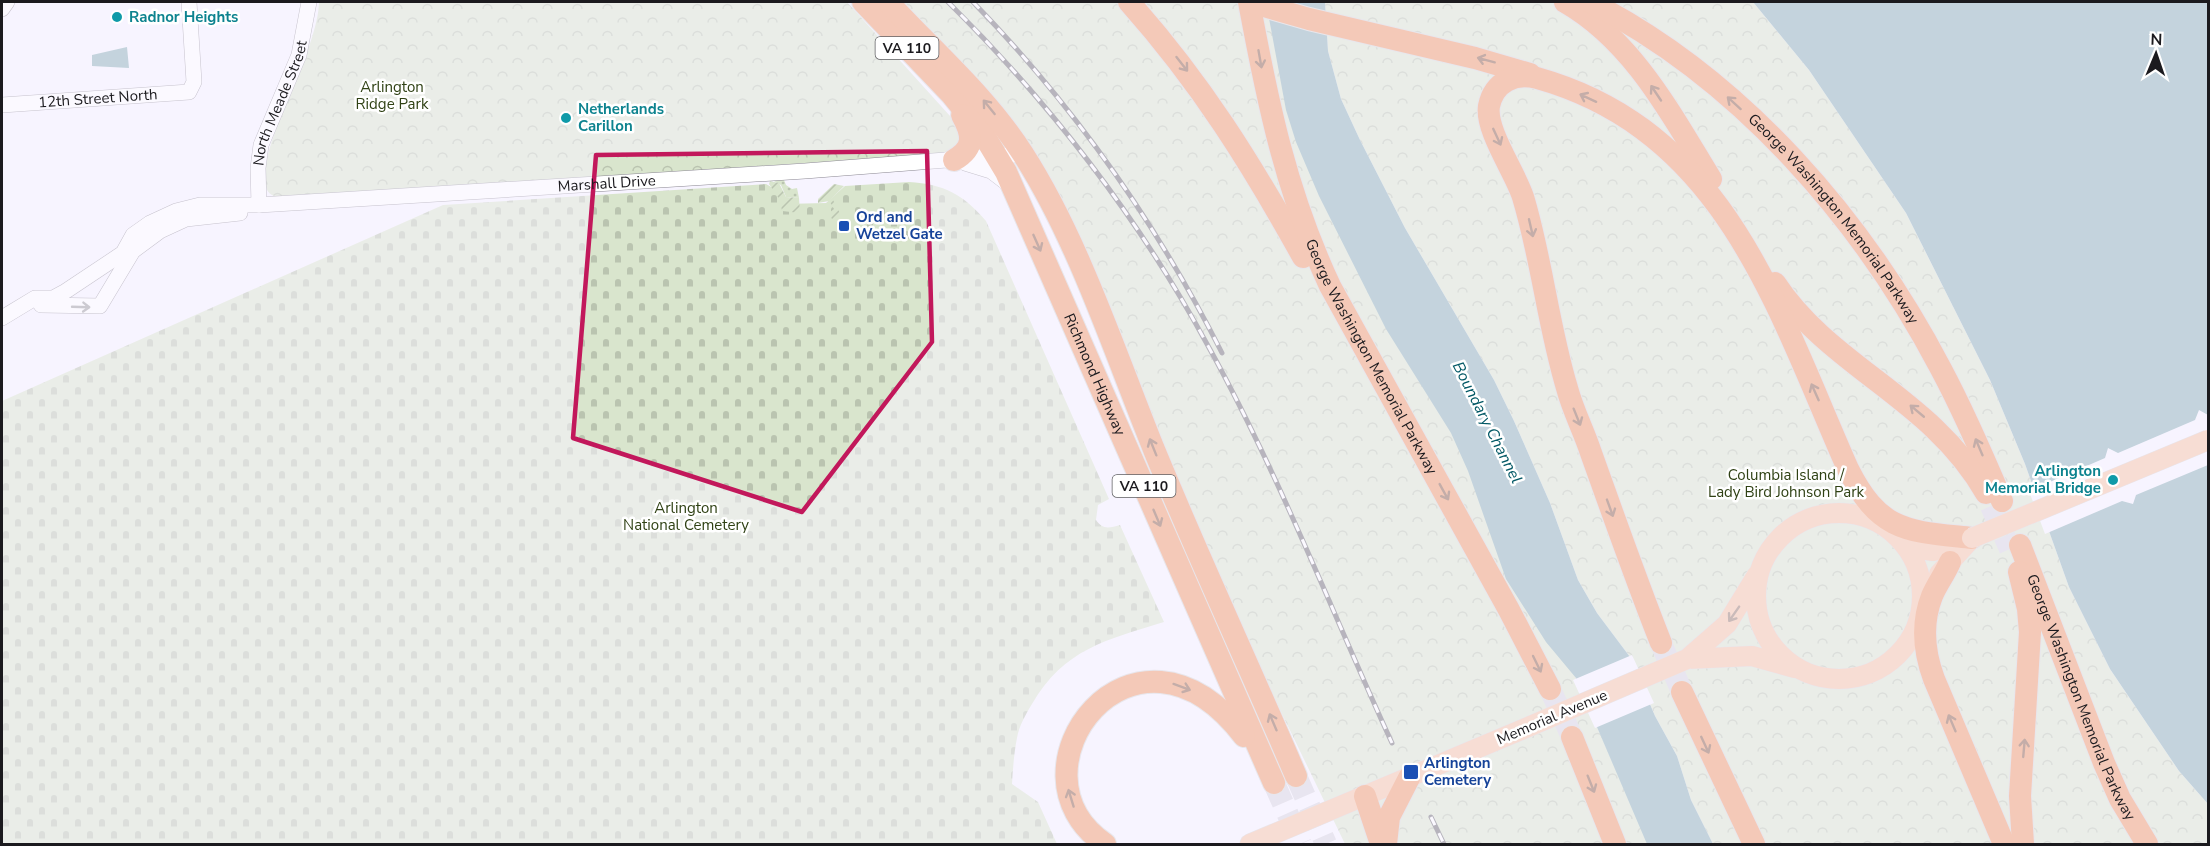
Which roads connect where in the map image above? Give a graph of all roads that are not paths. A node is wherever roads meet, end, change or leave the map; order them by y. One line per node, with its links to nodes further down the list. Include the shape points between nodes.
1 (7, 2): 10 (street)
2 (189, 2): 13 (street, 12th Street North, via 194,82 186,94)
3 (309, 2): 18 (street, North Meade Street, via 299,55 261,145)
4 (863, 2): 12 (highway, Richmond Highway / VA 110)
5 (888, 2): 14 (highway, Richmond Highway / VA 110, one-way to 5, via 972,88)
6 (1129, 2): 23 (highway, one-way to 23, via 1215,108 1328,302)
7 (1250, 2): 11 (highway, one-way to 7, via 1515,68); 23 (highway, George Washington Memorial Parkway, one-way to 23, via 1288,182 1309,240)
8 (1565, 2): 19 (highway, one-way to 8, via 1715,184 1638,68 1604,31)
9 (1590, 2): 20 (highway, George Washington Memorial Parkway, via 1632,25 1705,77 1821,191 1874,259 1920,330 1963,411 1996,503 1935,427 1816,331)
10 (2, 9)
11 (1541, 79): 19 (highway, one-way to 11, via 1679,159 1640,128 1599,102); 33 (highway, one-way to 33, via 1523,75 1504,82 1491,100 1490,120 1524,200 1572,405)
12 (952, 95): 15 (highway, Richmond Highway / VA 110); 16 (highway, via 971,135 966,152)
13 (2, 105)
14 (1023, 154): 15 (street, Marshall Drive); 40 (highway, Richmond Highway / VA 110, one-way to 14, via 1167,481 1071,244)
15 (997, 157): 16 (street, Marshall Drive); 17 (highway, Richmond Highway / VA 110)
16 (954, 160): 17 (street, Marshall Drive, via 991,171); 18 (street, Marshall Drive)
17 (1014, 189): 44 (highway, Richmond Highway / VA 110, via 1274,783 1231,719 1208,699 1168,682 1124,687 1106,696 1082,721 1074,736 1067,770 1069,792 1078,816)
18 (259, 205): 21 (street, Marshall Drive, via 200,205 176,211 150,223 133,236 123,253 66,291 53,298 34,298); 21 (street, Marshall Drive, one-way to 18, via 100,306 134,251 160,231 186,219 234,215)
19 (1727, 216): 20 (highway)
20 (1743, 241): 25 (highway, one-way to 20)
21 (23, 305): 22 (street, Marshall Drive)
22 (2, 318)
23 (1361, 342): 36 (highway, George Washington Memorial Parkway, one-way to 36)
24 (2208, 440): 27 (main road, bridge)
25 (1848, 469): 26 (highway, via 1853,494); 27 (highway, via 1871,506 1890,521 1918,533)
26 (1879, 523): 28 (main road); 30 (main road, via 1842,515 1806,518 1779,537)
27 (1972, 538): 28 (main road, via 1934,551); 29 (main road)
28 (1907, 547): 31 (main road, via 1919,578)
29 (1950, 562): 31 (main road, via 1930,585); 38 (highway, via 1933,595 1925,624 1926,656)
30 (1761, 567): 34 (main road, Memorial Avenue, one-way to 34, via 1734,616); 35 (main road, via 1758,596 1764,623 1779,650)
31 (1920, 610): 32 (main road)
32 (1912, 639): 35 (main road, via 1887,665 1856,678 1831,679); 38 (highway, via 1924,672)
33 (1661, 643)
34 (1694, 657): 35 (main road, Memorial Avenue, via 1752,656); 41 (main road, Memorial Avenue, bridge)
35 (1797, 669)
36 (1550, 689)
37 (1682, 692): 48 (highway, one-way to 48)
38 (1940, 694): 49 (highway, one-way to 38)
39 (1572, 737): 43 (highway, one-way to 43)
40 (1296, 776)
41 (1409, 777): 42 (main road, Memorial Avenue); 47 (highway, via 1389,817)
42 (1365, 796): 45 (main road, Memorial Avenue); 46 (highway)
43 (1613, 840)
44 (1105, 844)
45 (1250, 844)
46 (1381, 844)
47 (1386, 844)
48 (1754, 844)
49 (2004, 844)
50 (2023, 844): 51 (highway, George Washington Memorial Parkway, one-way to 51, via 2020,796 2030,632 2015,547 2104,763)
51 (2147, 844)

